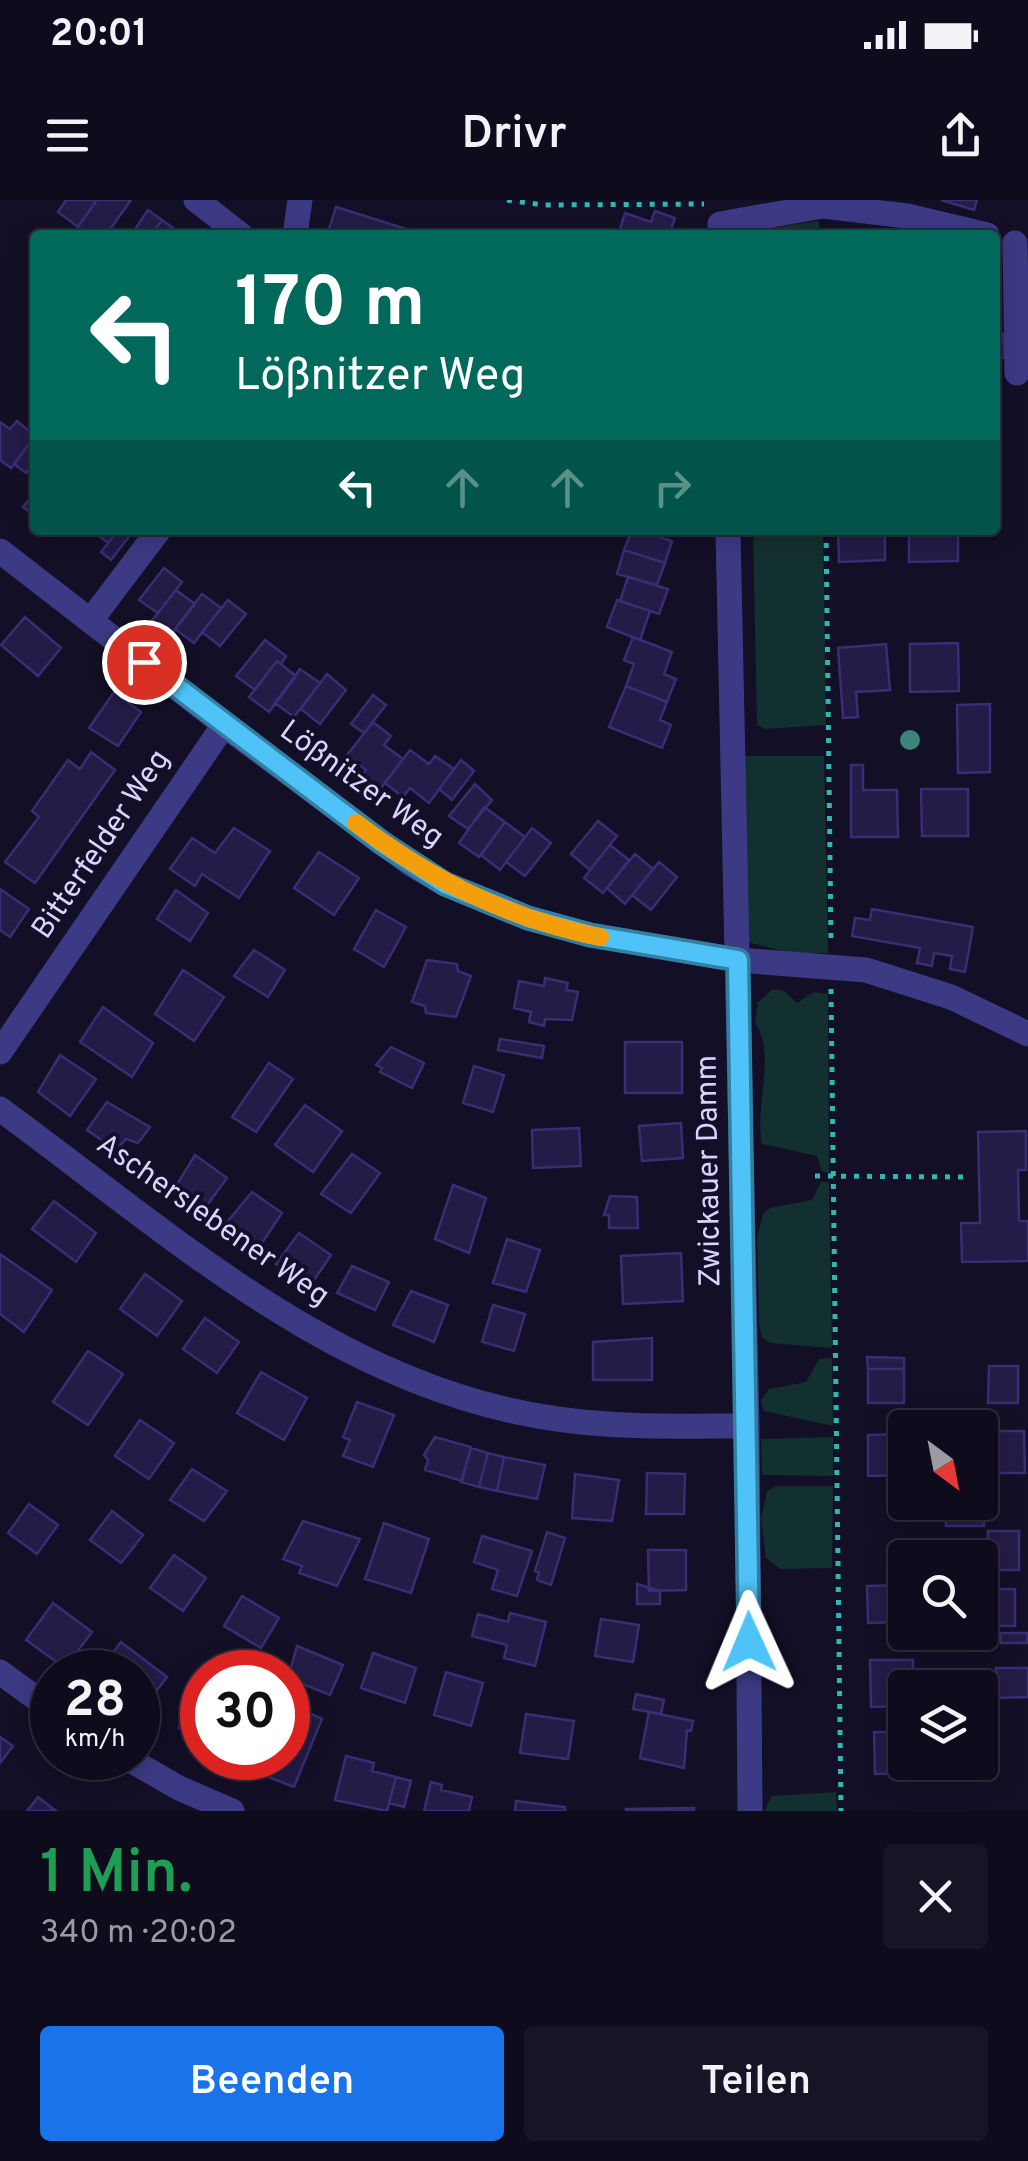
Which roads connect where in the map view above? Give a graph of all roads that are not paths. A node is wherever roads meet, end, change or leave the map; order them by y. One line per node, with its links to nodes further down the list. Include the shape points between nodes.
1 (196, 200): 4 (street)
2 (300, 200): 5 (street)
3 (717, 216): 6 (street, via 823,206)
4 (235, 230)
5 (296, 230)
6 (966, 230)
7 (1012, 243): 8 (street)
8 (1017, 373)
9 (155, 535): 12 (street)
10 (728, 535): 14 (street, Zwickauer Damm)
11 (0, 551): 12 (street, Lößnitzer Weg)
12 (91, 620): 13 (street, Lößnitzer Weg)
13 (224, 725): 14 (street, Lößnitzer Weg, via 445,884 590,935); 16 (street, Bitterfelder Weg)
14 (738, 960): 15 (street, Lößnitzer Weg, via 831,965 916,984); 18 (street, Zwickauer Damm)
15 (1028, 1034)
16 (0, 1052)
17 (0, 1109): 18 (street, Ascherslebener Weg, via 278,1313 364,1360 453,1395 557,1419)
18 (747, 1426): 23 (street, Zwickauer Damm)
19 (0, 1672): 20 (street)
20 (30, 1694)
21 (160, 1777): 22 (street)
22 (232, 1811)
23 (750, 1811)

